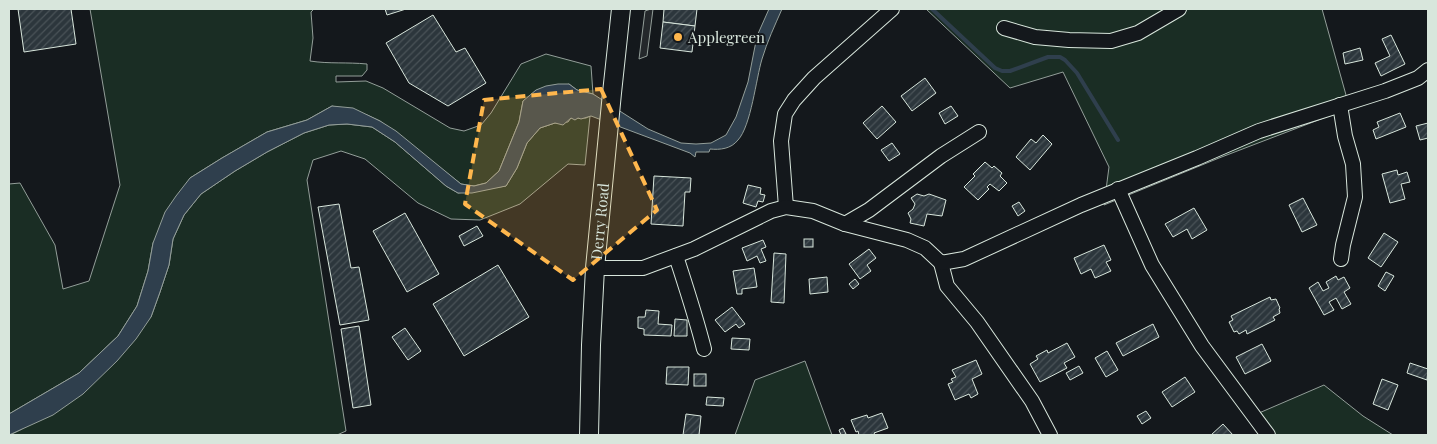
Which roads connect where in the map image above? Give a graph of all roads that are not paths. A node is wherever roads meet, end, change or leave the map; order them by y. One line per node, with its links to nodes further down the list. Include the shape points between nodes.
1 (621, 9): 14 (main road, Derry Road)
2 (892, 9): 9 (street, via 814,78 786,114 781,141)
3 (1179, 9): 4 (street, via 1138,33 1111,41 1035,36)
4 (1004, 28)
5 (1428, 70): 6 (street, via 1418,78)
6 (1340, 105): 8 (street, via 1259,131); 12 (street, via 1353,164 1355,197)
7 (979, 132): 10 (street)
8 (1118, 189): 13 (street, via 964,259); 18 (street, via 1152,265 1202,346)
9 (786, 207): 10 (street, via 813,211); 11 (street)
10 (846, 224): 13 (street, via 906,240 925,248)
11 (676, 256): 14 (street, via 643,268); 15 (street)
12 (1341, 259)
13 (941, 263): 17 (street, via 947,286 978,322 1032,401)
14 (595, 268): 16 (main road, Derry Road)
15 (704, 348)
16 (589, 435)
17 (1050, 435)
18 (1268, 435)

